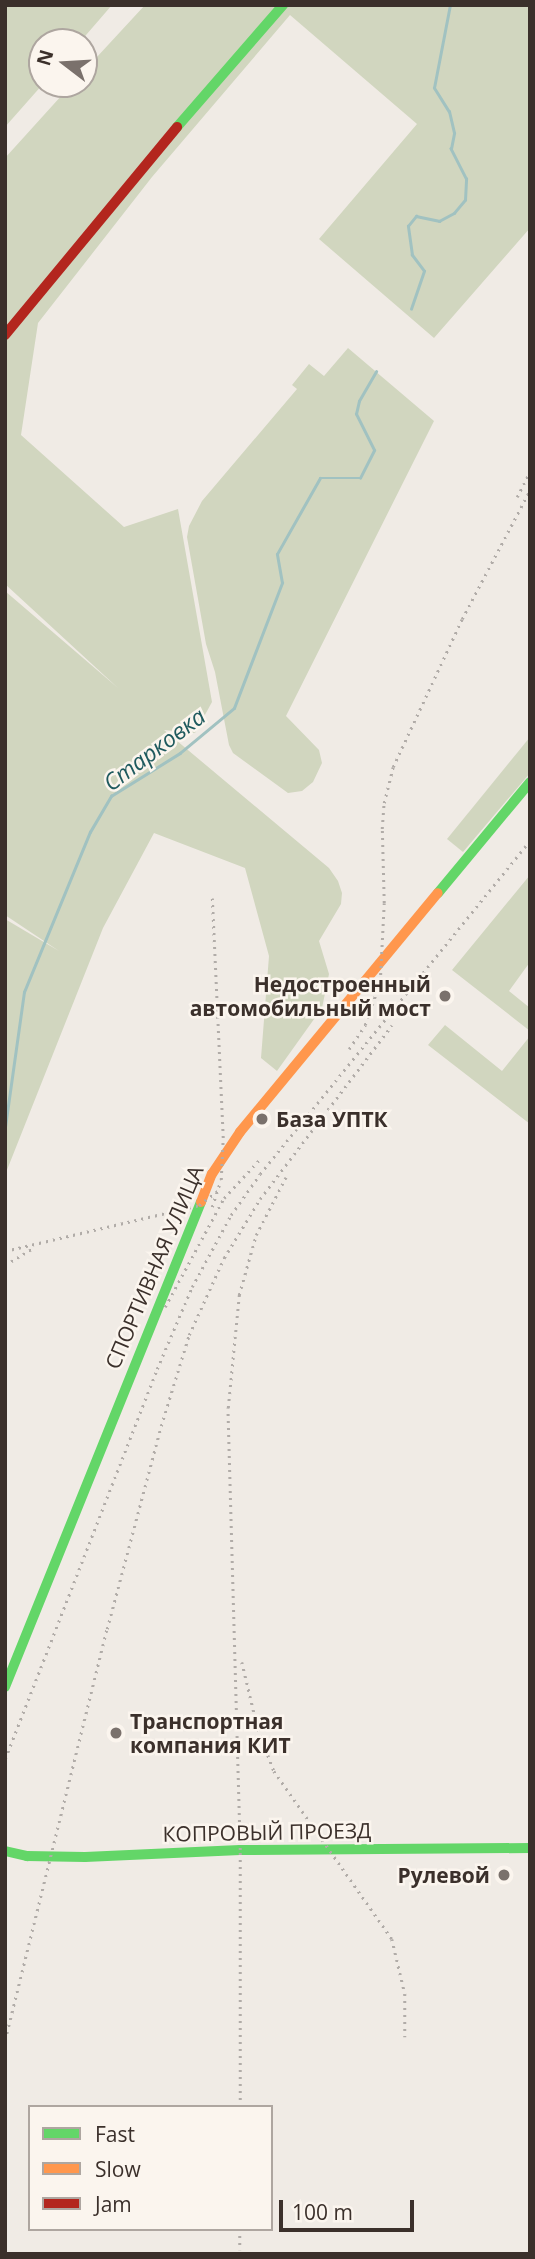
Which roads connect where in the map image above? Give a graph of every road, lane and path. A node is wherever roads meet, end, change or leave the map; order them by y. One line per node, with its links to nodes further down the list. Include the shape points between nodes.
1 (283, 5): 2 (street)
2 (5, 335)
3 (530, 782): 4 (street, СПОРТИВНАЯ УЛИЦА, via 240,1132 212,1174)
4 (5, 1687)
5 (530, 1848): 6 (street, КОПРОВЫЙ ПРОЕЗД, via 240,1850 85,1857)
6 (5, 1852)

